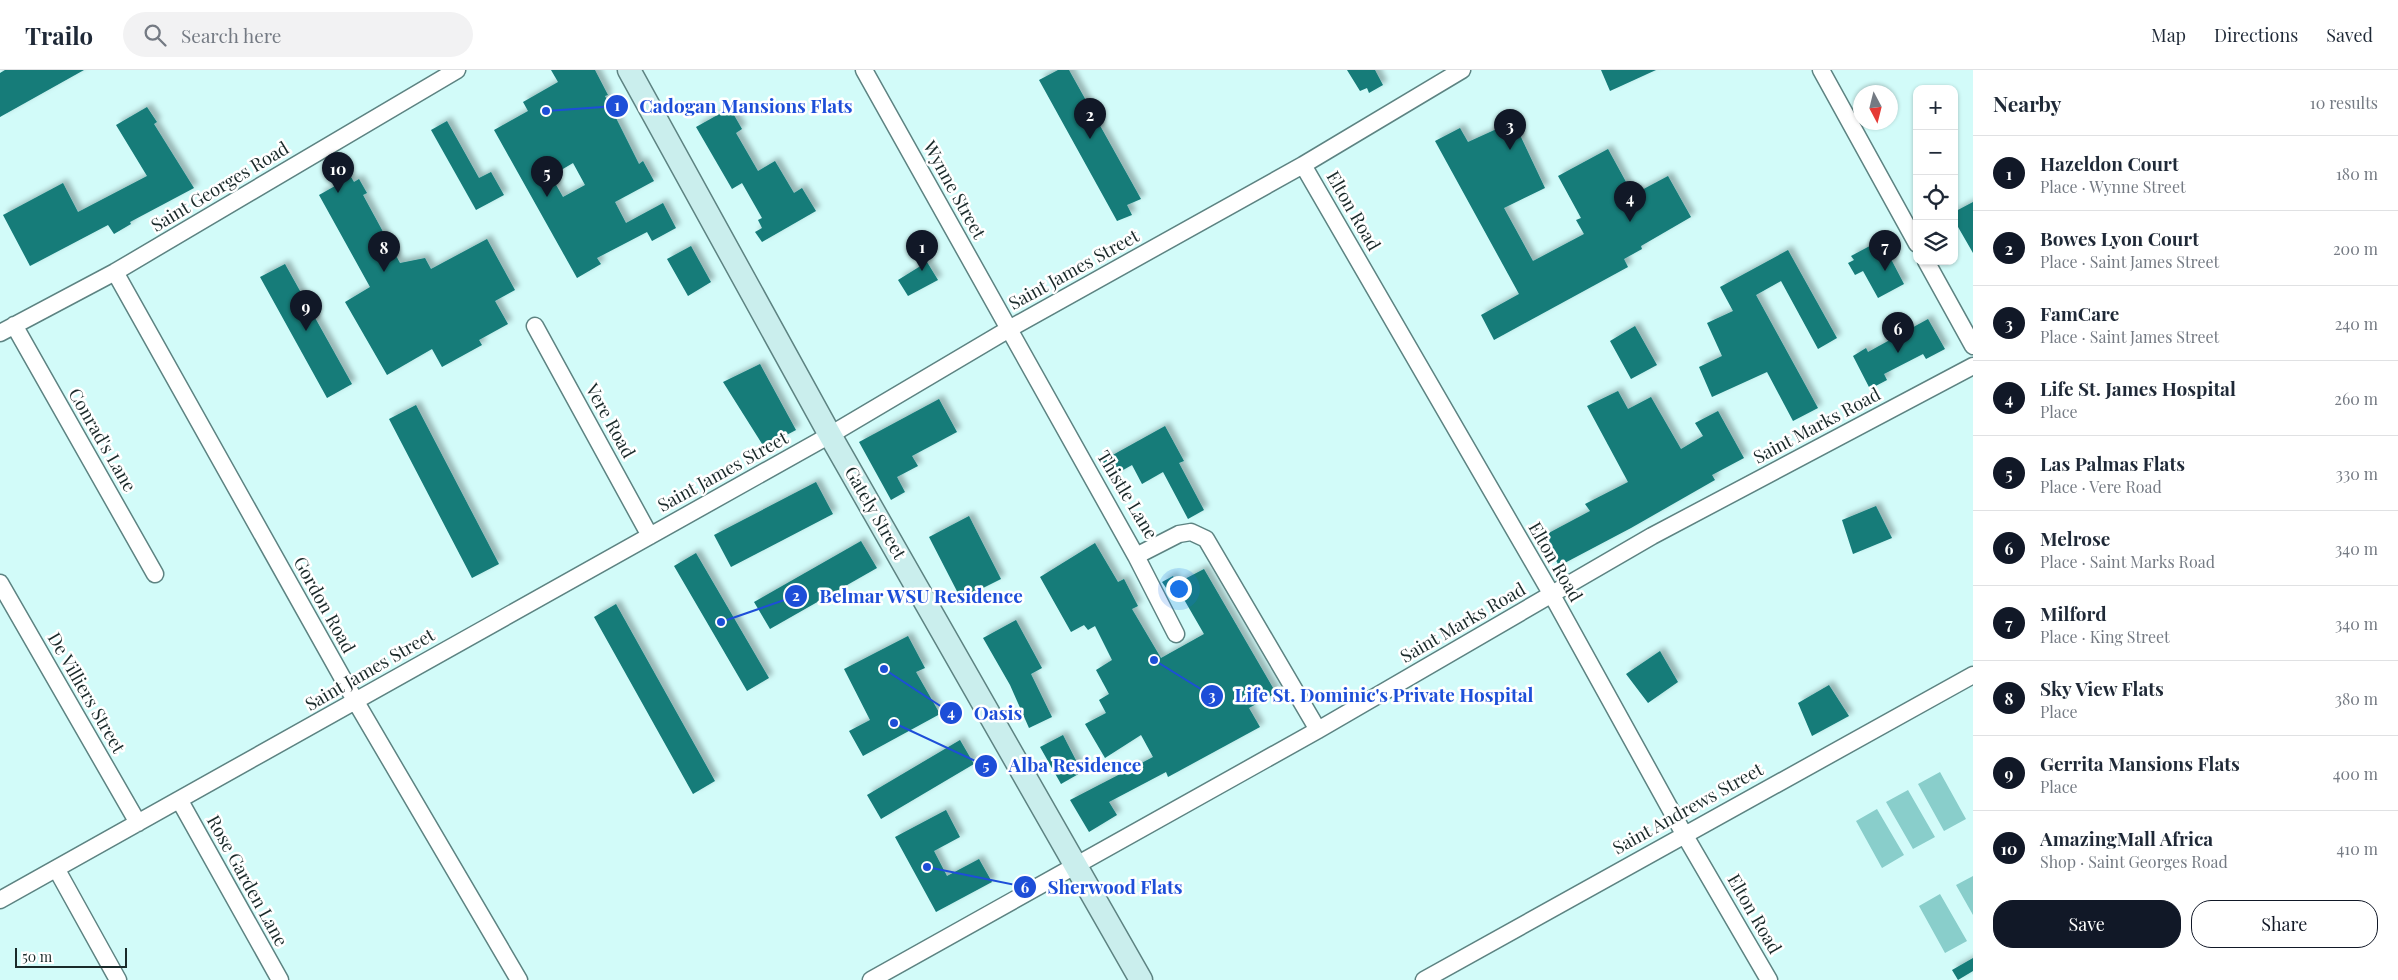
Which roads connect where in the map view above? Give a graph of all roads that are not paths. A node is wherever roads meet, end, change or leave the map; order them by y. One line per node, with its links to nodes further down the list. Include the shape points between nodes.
1 (457, 70): 9 (street, Saint Georges Road)
2 (628, 70): 15 (street, Gately Street)
3 (864, 70): 12 (street, Wynne Street)
4 (1461, 70): 6 (street, Saint James Street)
5 (1821, 70): 7 (street)
6 (1303, 165): 12 (street, Saint James Street); 20 (street, Elton Road)
7 (1913, 237)
8 (1928, 265): 13 (street)
9 (115, 272): 11 (street, Saint Georges Road); 23 (street, Gordon Road)
10 (535, 326): 16 (street, Vere Road)
11 (7, 329): 18 (street, Conrad's Lane)
12 (1009, 329): 15 (street, Saint James Street); 17 (street, Thistle Lane)
13 (1973, 346)
14 (1973, 366): 20 (street, Saint Marks Road, via 1652,536)
15 (830, 434): 16 (street, Saint James Street); 28 (street, Gately Street)
16 (650, 536): 23 (street, Saint James Street)
17 (1136, 556): 21 (street); 24 (street, Thistle Lane, via 1179,534 1191,532 1206,539)
18 (155, 574)
19 (0, 583): 26 (street, De Villiers Street)
20 (1552, 595): 24 (street, Saint Marks Road); 27 (street, Elton Road)
21 (1176, 634)
22 (1973, 674): 27 (street, Saint Andrews Street)
23 (356, 702): 25 (street, Saint James Street); 33 (street, Gordon Road)
24 (1318, 730): 28 (street, Saint Marks Road)
25 (180, 801): 26 (street, Saint James Street); 32 (street, Rose Garden Lane)
26 (138, 823): 29 (street, Saint James Street)
27 (1684, 834): 36 (street, Saint Andrews Street); 37 (street, Elton Road)
28 (1076, 865): 34 (street, Saint Marks Road); 35 (street, Gately Street)
29 (57, 870): 30 (street, Saint James Street); 31 (street)
30 (0, 900)
31 (118, 980)
32 (280, 980)
33 (519, 980)
34 (871, 980)
35 (1141, 980)
36 (1424, 980)
37 (1769, 980)

